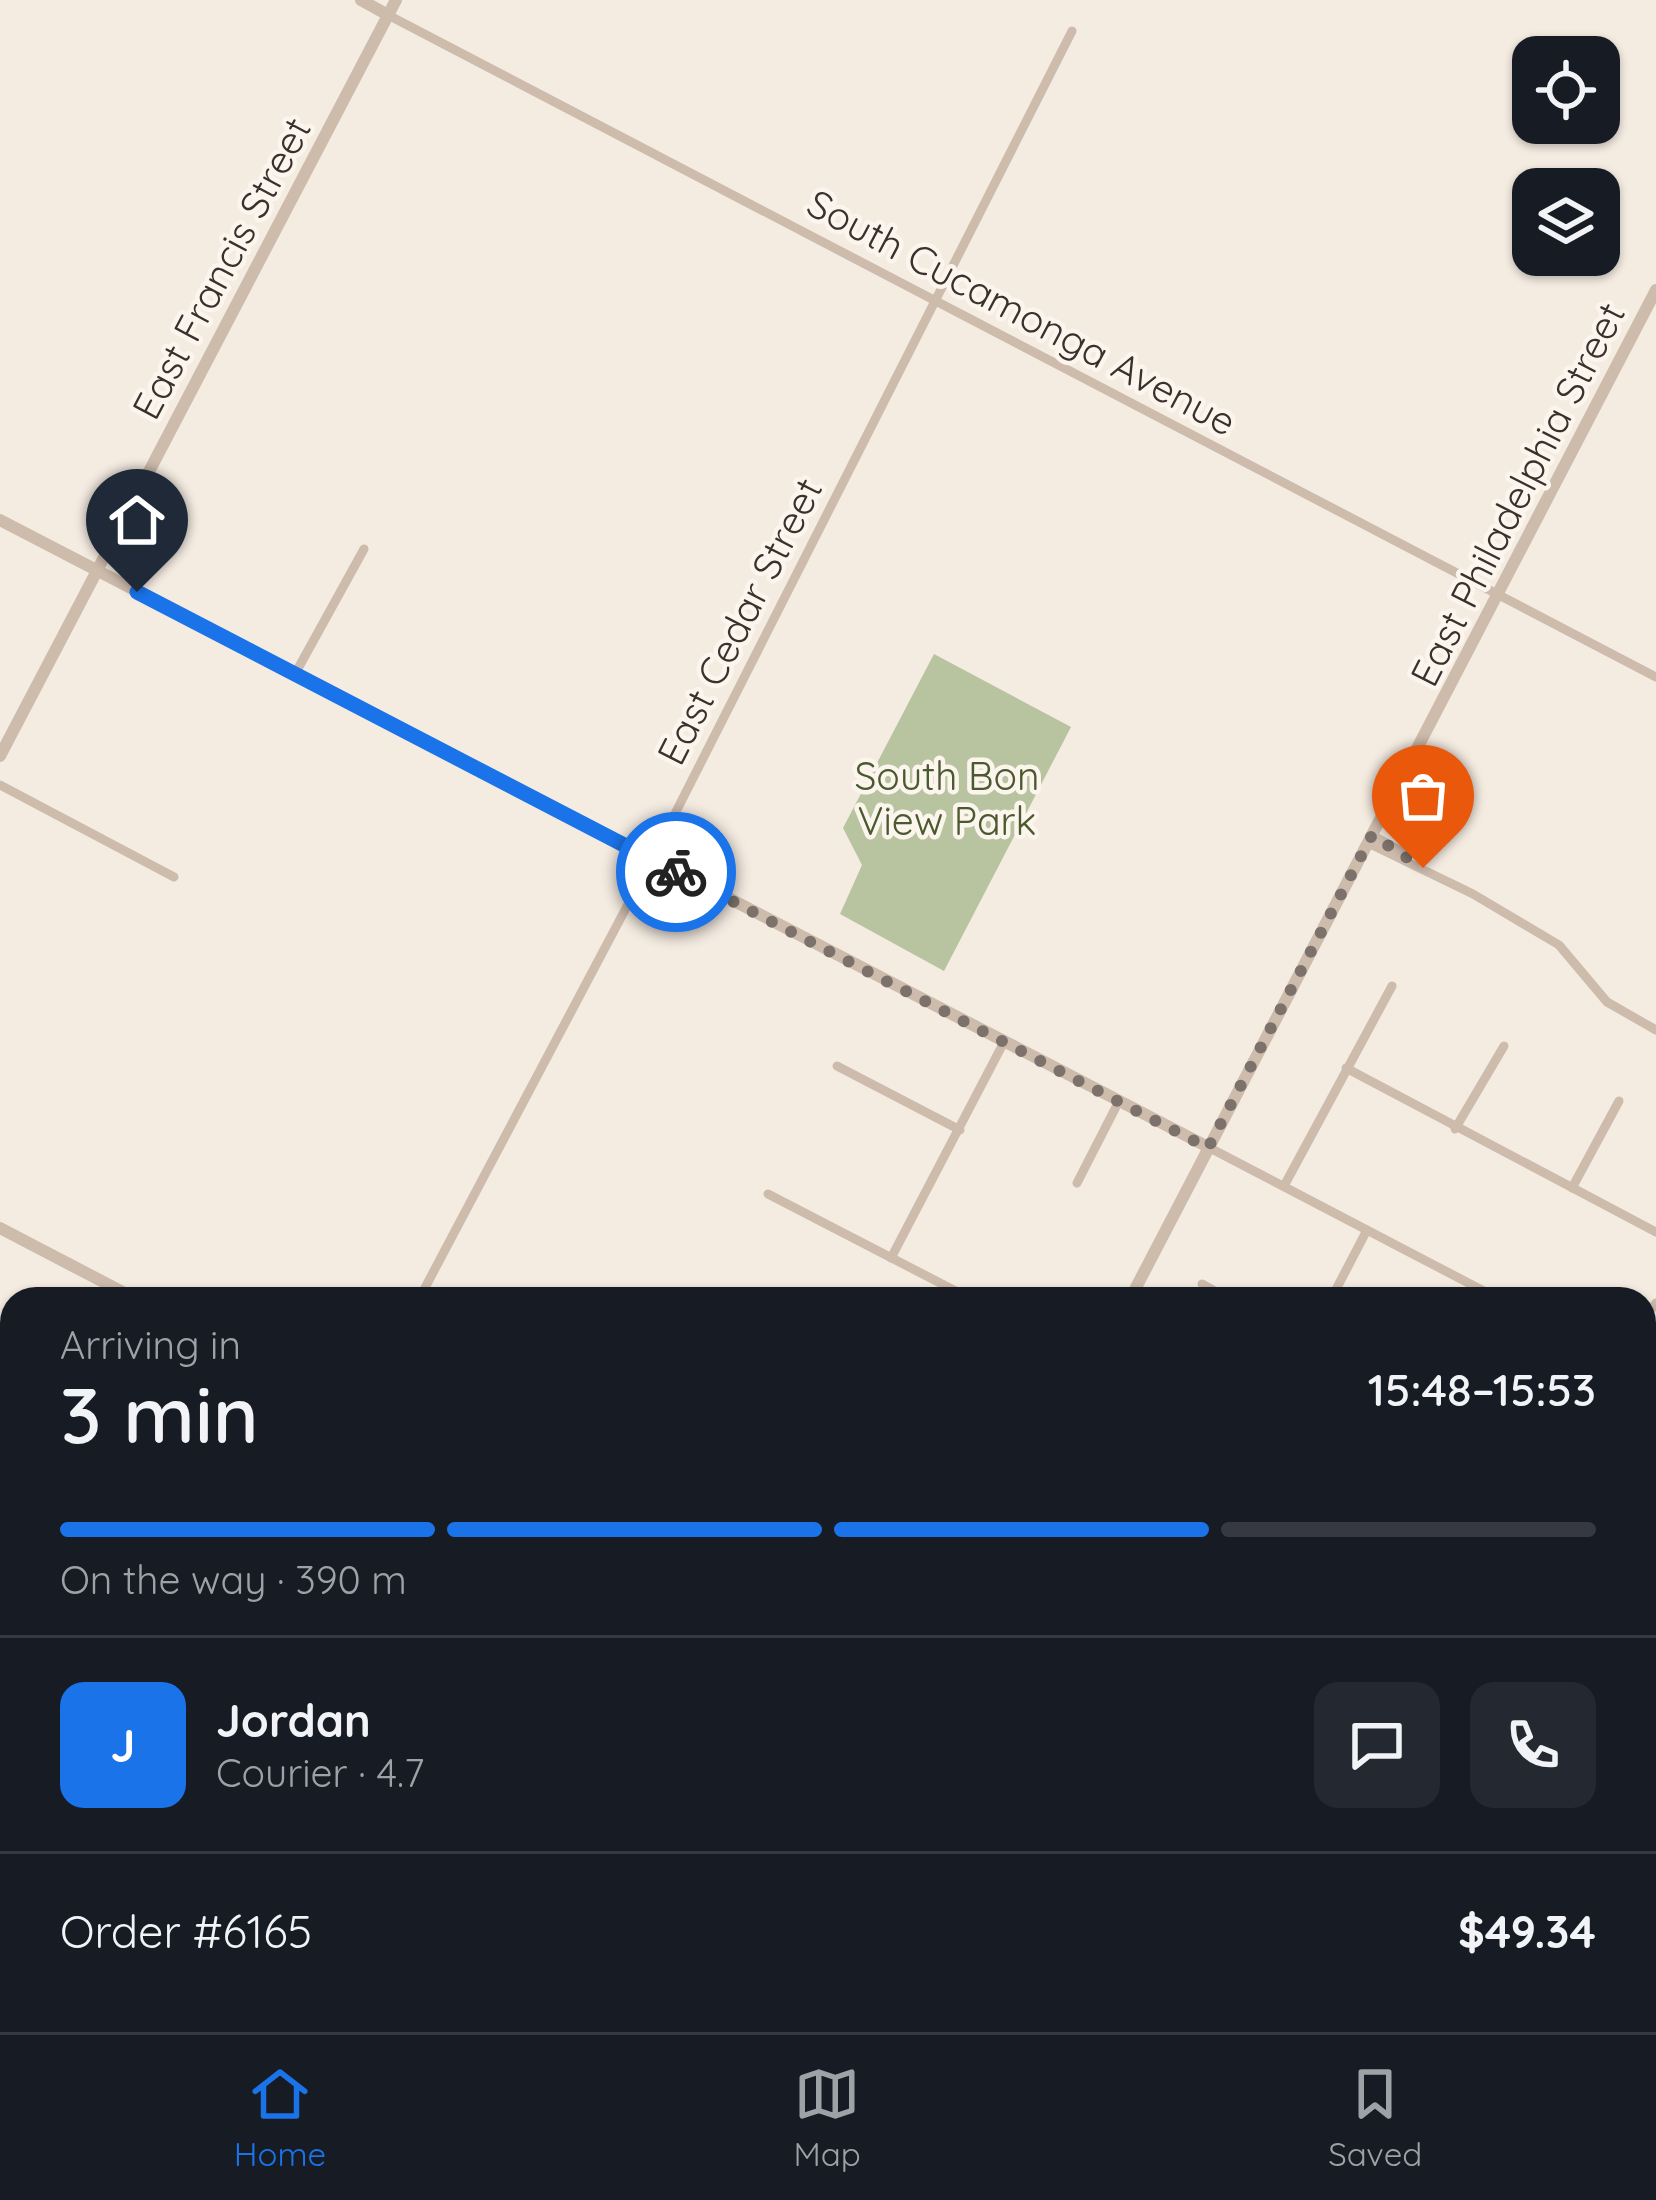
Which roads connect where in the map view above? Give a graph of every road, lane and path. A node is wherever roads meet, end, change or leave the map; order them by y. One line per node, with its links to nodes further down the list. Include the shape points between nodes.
1 (361, 0): 3 (street, South Cucamonga Avenue)
2 (396, 0): 3 (street, East Francis Street)
3 (388, 15): 6 (street, South Cucamonga Avenue); 9 (street, East Francis Street)
4 (1072, 31): 6 (street, East Cedar Street)
5 (1656, 290): 10 (street, East Philadelphia Street)
6 (934, 301): 10 (street, South Cucamonga Avenue); 16 (street, East Cedar Street)
7 (0, 520): 9 (street)
8 (364, 549): 11 (street)
9 (95, 571): 11 (street); 13 (street, East Francis Street)
10 (1499, 595): 12 (street, South Cucamonga Avenue); 15 (street, East Philadelphia Street)
11 (296, 674): 16 (street)
12 (1656, 677)
13 (0, 756)
14 (0, 785): 17 (street)
15 (1370, 839): 19 (street, via 1559,945 1607,1002); 28 (street, East Philadelphia Street)
16 (652, 859): 20 (street); 39 (street, East Cedar Street)
17 (174, 877)
18 (1392, 986): 23 (street)
19 (1656, 1030)
20 (1004, 1042): 24 (street); 27 (street)
21 (1504, 1046): 26 (street)
22 (837, 1066): 27 (street)
23 (1346, 1068): 26 (street); 30 (street)
24 (1119, 1101): 28 (street); 29 (street)
25 (1619, 1101): 31 (street)
26 (1455, 1129): 31 (street)
27 (959, 1130): 36 (street)
28 (1208, 1148): 30 (street); 41 (street, East Philadelphia Street)
29 (1077, 1184)
30 (1284, 1186): 34 (street)
31 (1572, 1188): 35 (street)
32 (768, 1194): 36 (street)
33 (0, 1228): 38 (street)
34 (1367, 1230): 43 (street); 44 (street)
35 (1656, 1232)
36 (891, 1258): 40 (street)
37 (1202, 1285): 42 (street)
38 (113, 1287)
39 (425, 1287)
40 (948, 1287)
41 (1136, 1287)
42 (1206, 1287)
43 (1337, 1287)
44 (1476, 1287)

